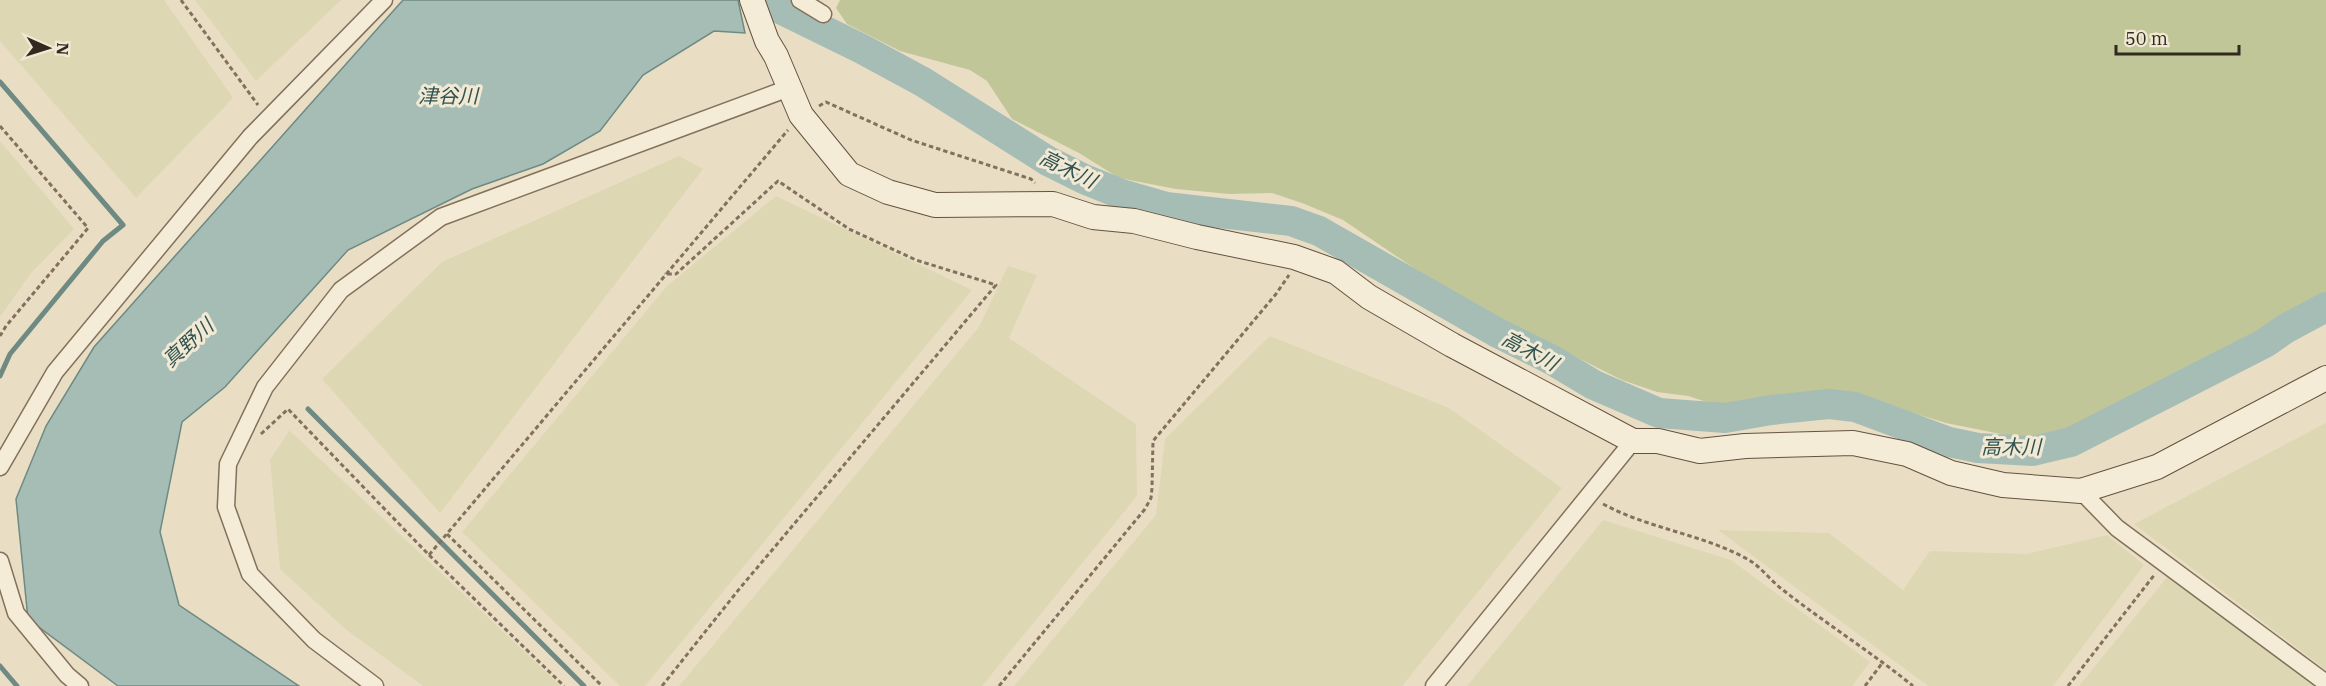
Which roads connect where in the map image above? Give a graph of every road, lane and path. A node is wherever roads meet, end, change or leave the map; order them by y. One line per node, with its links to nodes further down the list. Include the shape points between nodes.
1 (181, 0): 8 (path)
2 (384, 0): 8 (street)
3 (752, 0): 6 (street)
4 (800, 0): 5 (street)
5 (823, 14)
6 (789, 88): 7 (street); 27 (street, via 441,218 341,290 265,387 228,464 226,507 250,574 314,640)
7 (801, 115): 10 (path, via 826,102 912,140 1031,179); 11 (street, via 849,174 888,192 935,205 1053,204 1093,218 1134,221); 12 (path)
8 (267, 118): 17 (street, via 56,372)
9 (0, 126): 13 (path, via 88,228)
10 (1039, 186)
11 (1294, 257): 16 (street, via 1336,272 1369,297 1452,345); 31 (path, via 1290,274 1276,294 1153,441 1151,498 1145,509)
12 (664, 274): 20 (path); 30 (path, via 676,274 778,181 849,229 916,260 996,285)
13 (0, 336)
14 (2326, 378): 18 (street, via 2157,467)
15 (254, 441): 21 (path, via 288,409)
16 (1633, 441): 18 (street, via 1659,441 1700,451 1853,444 1907,454 1951,473 2003,485); 19 (street)
17 (0, 467)
18 (2081, 491): 23 (street, via 2117,528)
19 (1590, 496): 24 (path, via 1648,524 1709,541 1751,561 1781,589); 32 (street)
20 (446, 535): 21 (path); 29 (path)
21 (429, 555): 28 (path)
22 (0, 561): 26 (street, via 16,613)
23 (2163, 564): 25 (street); 35 (path)
24 (1883, 662): 33 (path); 34 (path)
25 (2326, 683)
26 (80, 686)
27 (375, 686)
28 (564, 686)
29 (602, 686)
30 (662, 686)
31 (999, 686)
32 (1434, 686)
33 (1865, 686)
34 (1913, 686)
35 (2068, 686)

